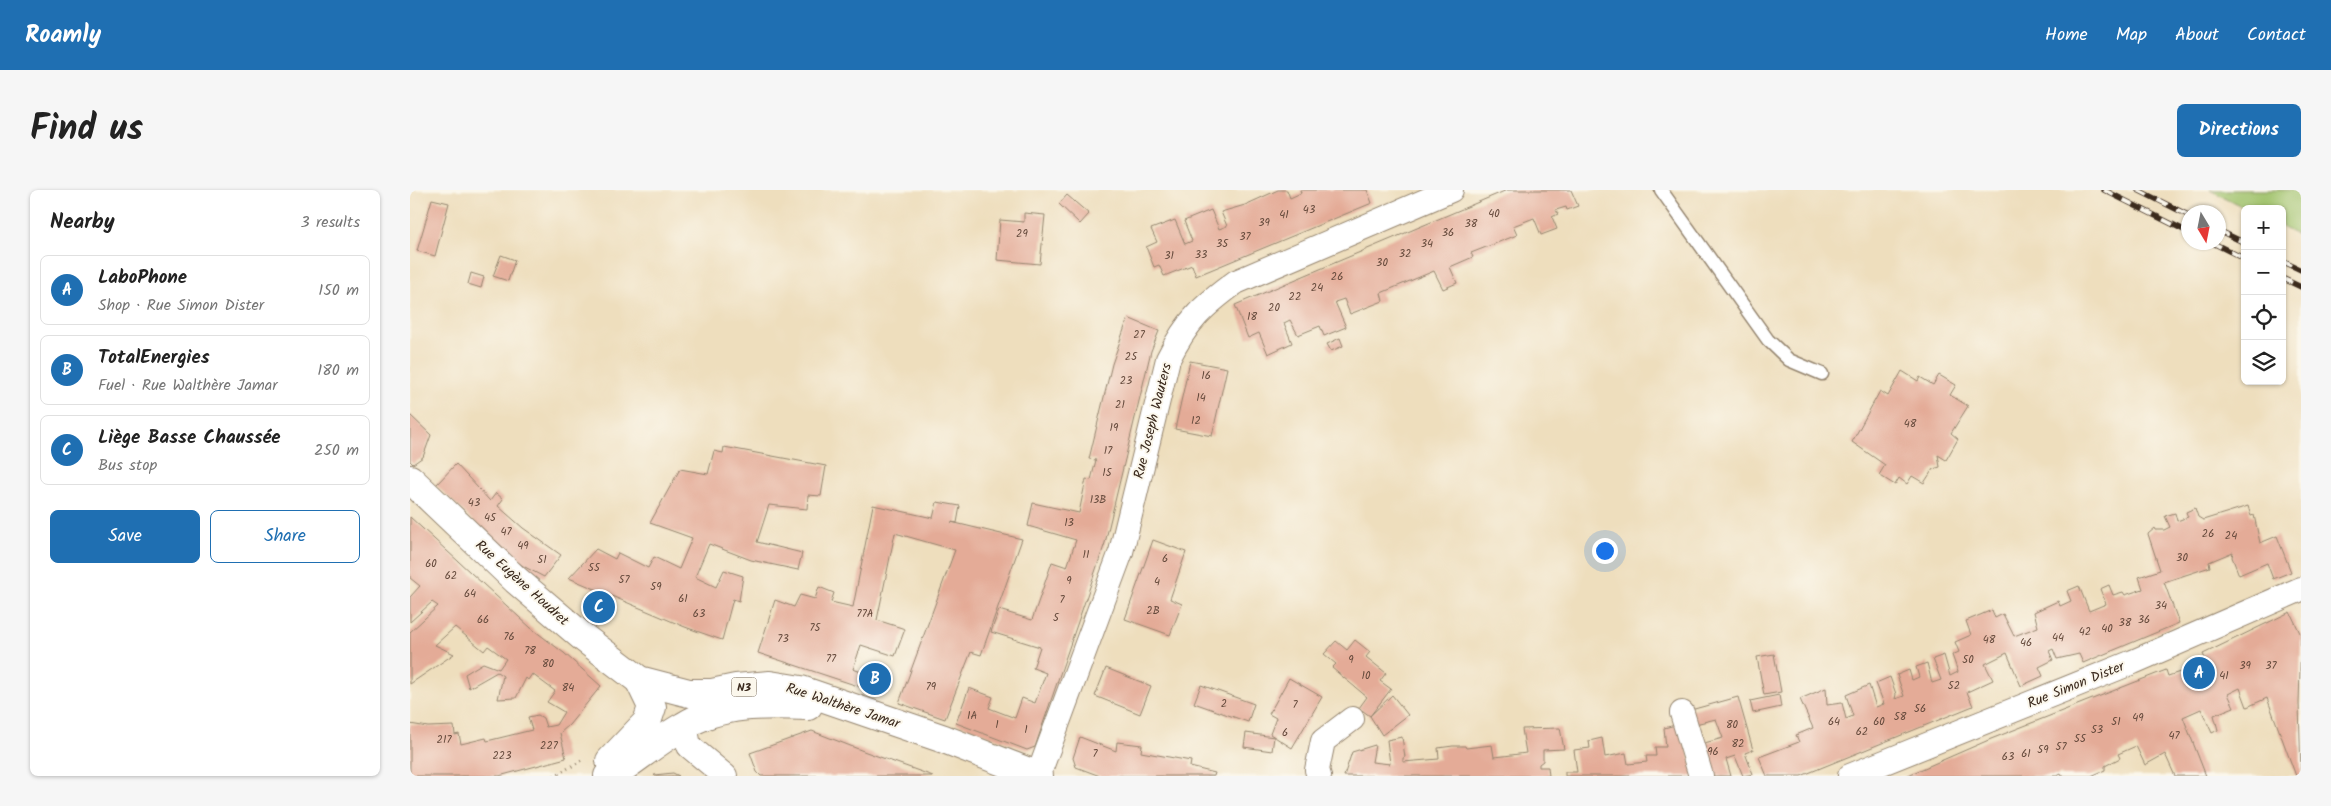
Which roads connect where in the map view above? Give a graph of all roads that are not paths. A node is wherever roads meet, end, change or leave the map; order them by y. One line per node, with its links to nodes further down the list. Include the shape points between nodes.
1 (1451, 190): 14 (street, Rue Joseph Wauters, via 1236,282 1205,304 1181,332 1168,358 1121,552)
2 (1661, 190): 3 (lane, via 1768,340 1789,360)
3 (1822, 374)
4 (410, 479): 6 (main road, Rue Eugène Houdret / N3, via 521,584)
5 (2301, 589): 17 (street, Rue Simon Dister, via 2133,662)
6 (639, 680): 7 (main road, Rue Walthère Jamar / N3, via 689,693 770,685 818,696); 11 (main road, via 652,708 647,722)
7 (847, 707): 10 (main road, via 775,704 736,708); 14 (main road, Rue Walthère Jamar / N3, via 944,739)
8 (1682, 713): 16 (street)
9 (1352, 719): 15 (street, via 1323,741 1317,770)
10 (685, 725): 12 (main road); 13 (street, via 689,746)
11 (595, 776)
12 (608, 776)
13 (725, 776)
14 (1039, 776)
15 (1319, 776)
16 (1701, 776)
17 (1850, 776)

